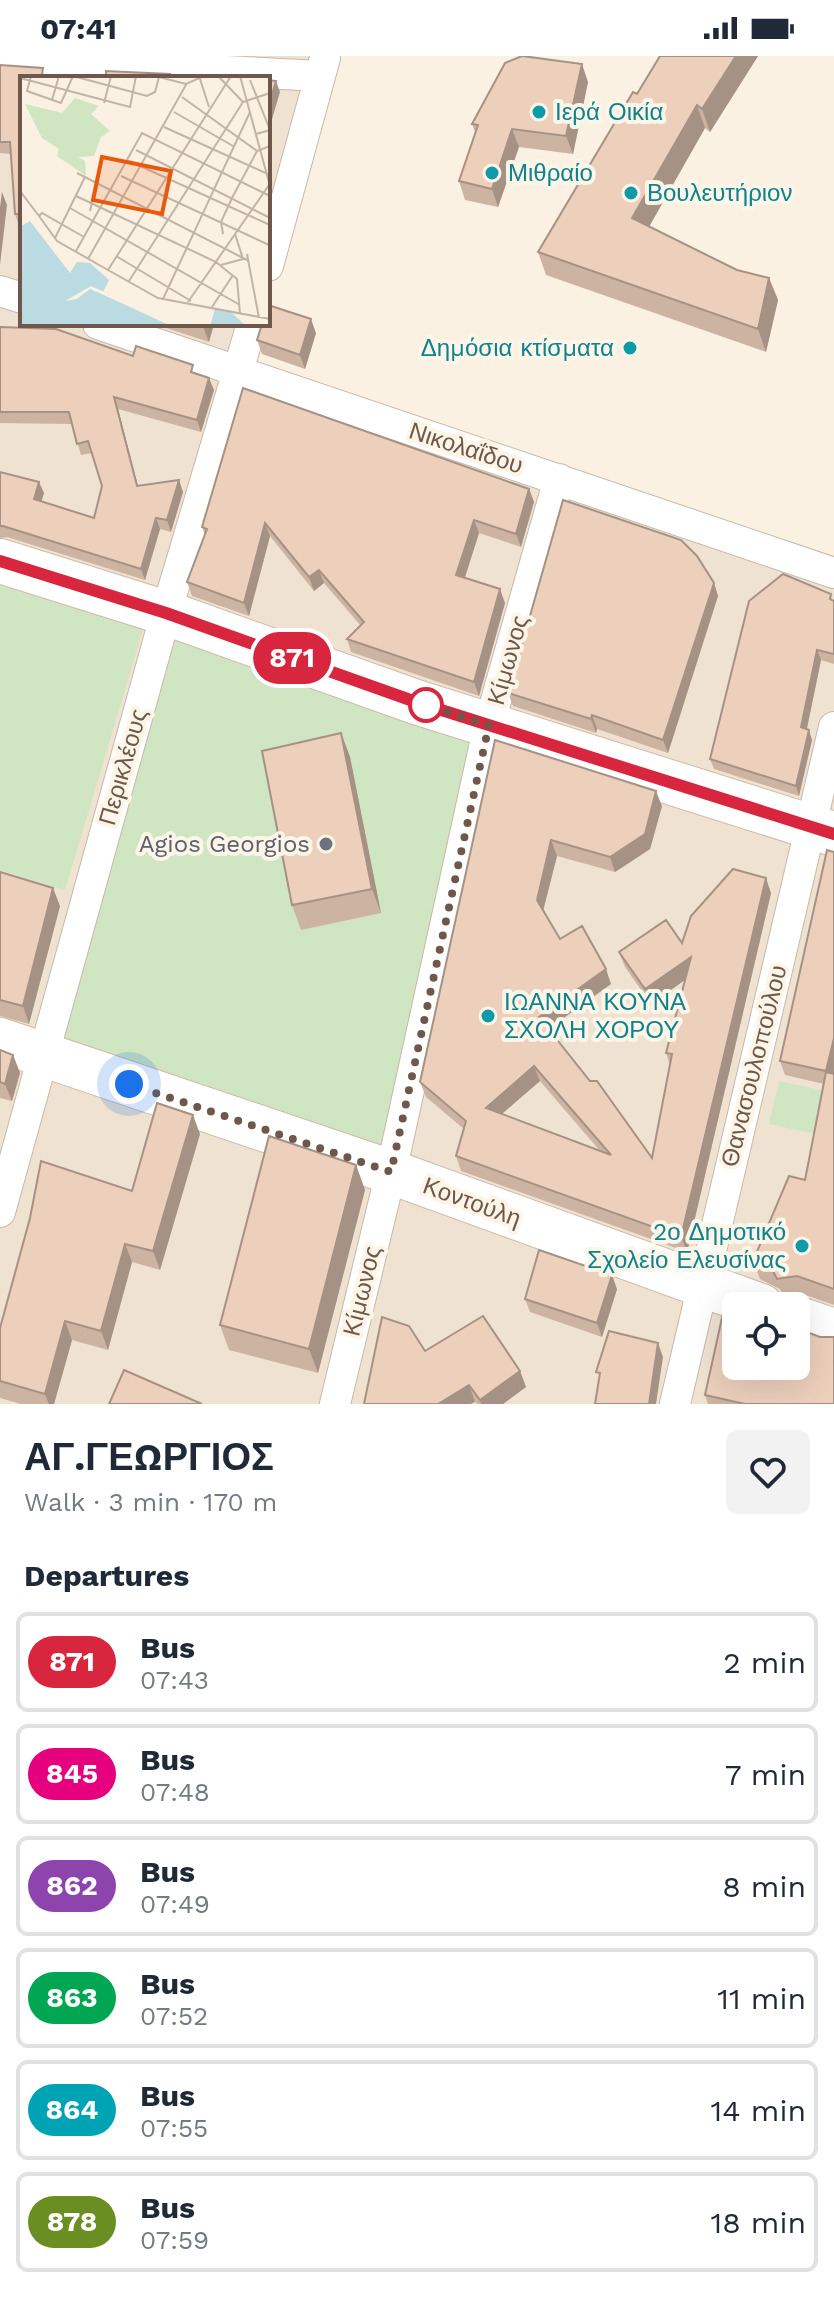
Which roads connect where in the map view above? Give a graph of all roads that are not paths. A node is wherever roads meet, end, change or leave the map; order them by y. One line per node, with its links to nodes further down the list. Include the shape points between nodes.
1 (0, 59): 2 (street)
2 (63, 59): 3 (street)
3 (323, 66): 4 (street)
4 (270, 259)
5 (0, 291): 6 (street)
6 (20, 297)
7 (104, 326): 9 (street, Νικολαΐδου)
8 (251, 326): 9 (street, Περικλέους)
9 (239, 372): 10 (street, Νικολαΐδου); 13 (street, Περικλέους)
10 (559, 479): 12 (street, Νικολαΐδου); 14 (street, Κίμωνος)
11 (0, 561): 13 (main road)
12 (834, 573)
13 (166, 613): 14 (main road); 18 (street, Περικλέους)
14 (489, 725): 16 (main road); 19 (street, Κίμωνος)
15 (834, 727): 16 (street, Θανασουλοπούλου)
16 (823, 830): 21 (street, Θανασουλοπούλου)
17 (0, 1040): 18 (main road, Κοντούλη)
18 (42, 1054): 19 (main road, Κοντούλη); 20 (street, Περικλέους)
19 (391, 1172): 21 (main road, Κοντούλη); 25 (street, Κίμωνος)
20 (0, 1212)
21 (701, 1285): 22 (main road, Κοντούλη); 26 (street, Θανασουλοπούλου)
22 (722, 1292)
23 (810, 1323): 24 (main road)
24 (834, 1331)
25 (335, 1404)
26 (675, 1404)

